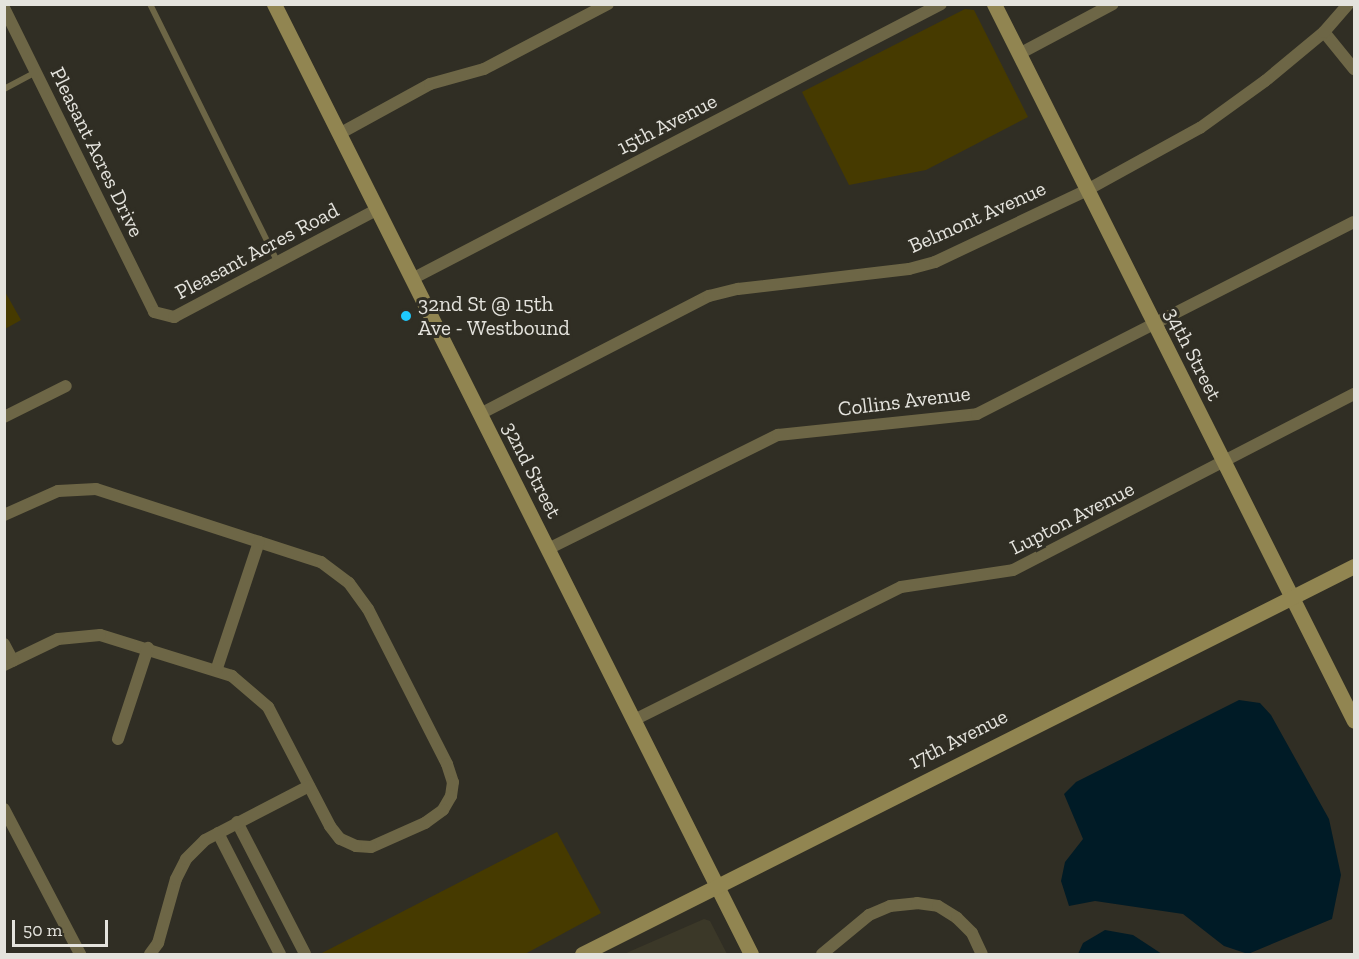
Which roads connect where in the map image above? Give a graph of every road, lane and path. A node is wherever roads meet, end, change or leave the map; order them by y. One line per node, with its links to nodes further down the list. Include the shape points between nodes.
1 (150, 4): 18 (lane)
2 (274, 4): 14 (street, 32nd Street)
3 (941, 4): 19 (street, 15th Avenue)
4 (994, 4): 10 (street, 34th Street)
5 (1113, 4): 10 (street)
6 (1348, 4): 9 (street, Belmont Avenue)
7 (603, 6): 14 (street, via 484,69 430,84)
8 (4, 8): 12 (street, Pleasant Acres Drive)
9 (1324, 32): 11 (street); 15 (street, Belmont Avenue, via 1227,110)
10 (1019, 54): 15 (street, 34th Street)
11 (1354, 69)
12 (36, 72): 13 (lane); 20 (street, Pleasant Acres Drive)
13 (4, 89)
14 (339, 134): 16 (street, 32nd Street)
15 (1087, 190): 21 (street, 34th Street); 24 (street, Belmont Avenue, via 935,262 909,269 738,289 709,296)
16 (376, 210): 18 (street, Pleasant Acres Road); 19 (street, 32nd Street)
17 (1354, 222): 21 (street, Collins Avenue)
18 (277, 261): 20 (street, Pleasant Acres Road, via 174,316)
19 (412, 279): 24 (street, 32nd Street)
20 (154, 312)
21 (1154, 324): 26 (street, 34th Street); 29 (street, Collins Avenue, via 977,414 778,435)
22 (66, 386): 25 (street)
23 (1354, 394): 26 (street, Lupton Avenue)
24 (480, 414): 29 (street, 32nd Street)
25 (4, 417)
26 (1222, 459): 31 (street, 34th Street); 36 (street, Lupton Avenue, via 1132,511 1013,570 901,587)
27 (4, 515): 28 (street, via 58,491 96,489)
28 (260, 542): 35 (street); 39 (street, via 321,562 360,596 443,754 453,782 443,810 425,823 371,847 340,839)
29 (548, 549): 36 (street, 32nd Street)
30 (1354, 566): 31 (street, 17th Avenue)
31 (1291, 598): 37 (street, 34th Street); 43 (street, 17th Avenue)
32 (4, 644): 34 (street)
33 (148, 648): 34 (street, via 100,635 80,635 58,639); 35 (street); 38 (street)
34 (9, 663)
35 (217, 669): 39 (street, via 243,683 268,707)
36 (634, 720): 43 (street, 32nd Street)
37 (1354, 721)
38 (118, 739)
39 (309, 786): 41 (street)
40 (4, 809): 44 (street)
41 (237, 822): 42 (street); 47 (street)
42 (218, 833): 45 (street, via 186,859 176,879 158,943); 46 (street)
43 (717, 884): 48 (street, 17th Avenue); 49 (street, 32nd Street)
44 (80, 954)
45 (150, 954)
46 (280, 954)
47 (305, 954)
48 (582, 954)
49 (751, 954)
50 (822, 954): 51 (street, via 869,915 897,904 917,903 938,906 957,918 972,933)
51 (982, 954)

